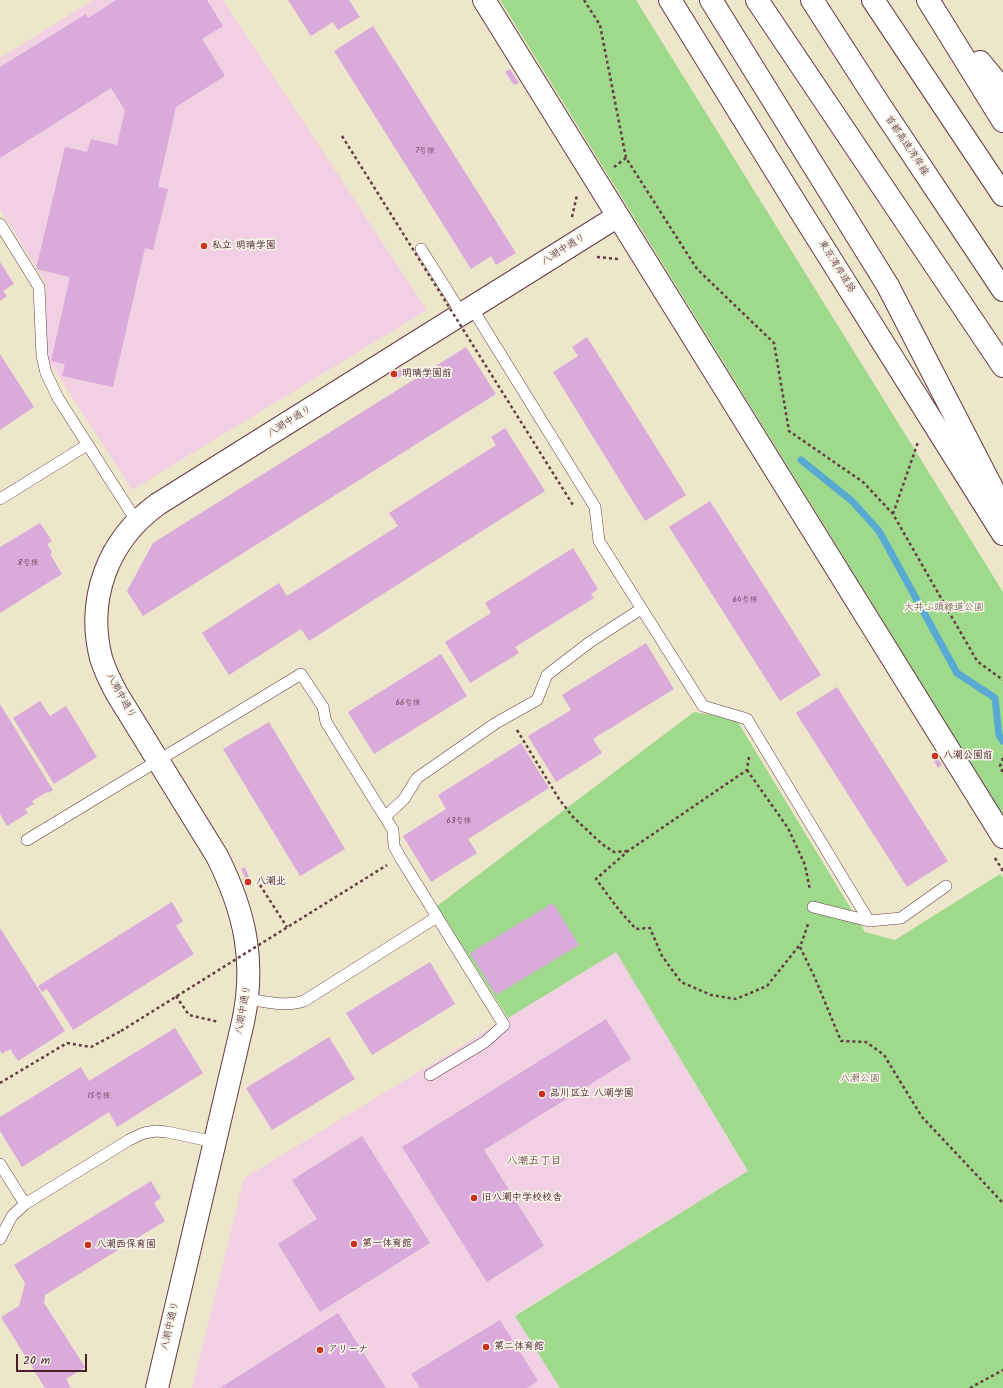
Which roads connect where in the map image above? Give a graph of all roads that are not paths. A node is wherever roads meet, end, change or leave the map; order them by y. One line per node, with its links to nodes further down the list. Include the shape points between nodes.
1 (484, 0): 11 (main road)
2 (670, 0): 21 (main road, 東京湾岸道路)
3 (711, 0): 19 (main road, via 888,286)
4 (757, 0): 16 (main road)
5 (812, 0): 14 (main road, 首都高速湾岸線)
6 (873, 0): 10 (main road)
7 (928, 0): 8 (main road); 9 (main road)
8 (1003, 90)
9 (1003, 121)
10 (1003, 195)
11 (618, 216): 15 (main road, 八潮中通り); 25 (main road)
12 (0, 224): 17 (lane, via 39,287 42,356 46,373)
13 (422, 249): 15 (lane)
14 (1003, 290)
15 (467, 311): 20 (main road, 八潮中通り, via 158,504); 22 (lane, via 595,507 599,541)
16 (1003, 366)
17 (87, 445): 18 (lane); 20 (lane)
18 (0, 500)
19 (1003, 509)
20 (137, 522): 23 (main road, 八潮中通り, via 111,560 101,583 97,628 102,659 109,677)
21 (1003, 534)
22 (641, 609): 24 (lane, via 590,642 547,675 537,700 503,719 416,778 404,799); 30 (lane, via 703,706 747,719)
23 (158, 761): 24 (lane, via 301,674 323,707 326,722); 26 (lane); 31 (main road, 八潮中通り, via 217,856 234,893 247,944)
24 (385, 817): 29 (lane, via 393,830 394,846)
25 (1003, 837)
26 (27, 840)
27 (946, 886): 30 (lane, via 901,918)
28 (813, 907): 30 (lane)
29 (437, 917): 31 (lane, via 304,1001 288,1004); 32 (lane, via 504,1025 485,1042)
30 (869, 921)
31 (248, 999): 33 (main road, 八潮中通り)
32 (430, 1074)
33 (215, 1142): 35 (lane, via 167,1132 144,1133); 37 (main road, 八潮中通り)
34 (0, 1164): 35 (lane)
35 (25, 1204): 36 (lane, via 12,1216)
36 (0, 1239)
37 (157, 1388)

